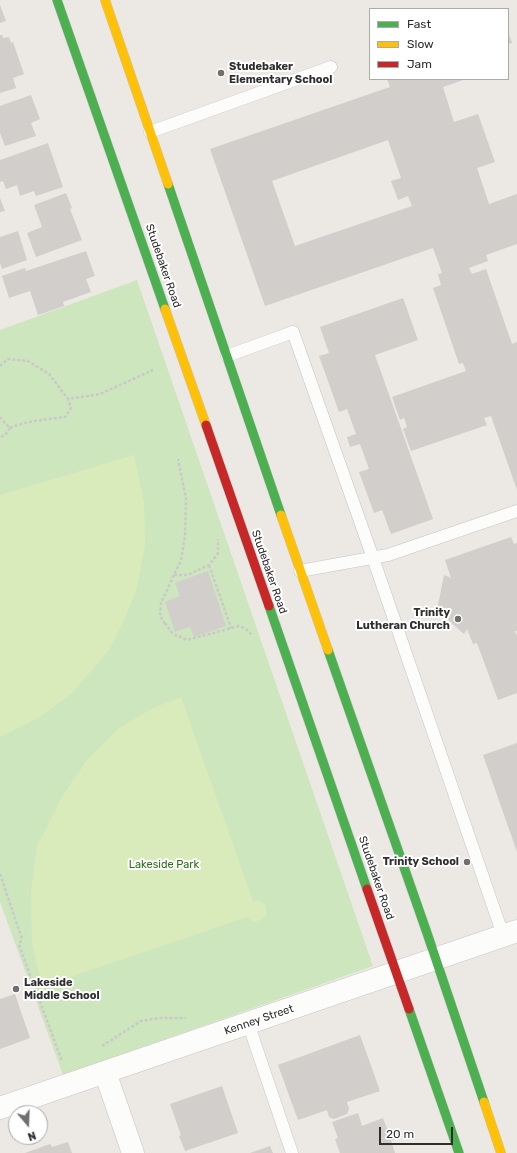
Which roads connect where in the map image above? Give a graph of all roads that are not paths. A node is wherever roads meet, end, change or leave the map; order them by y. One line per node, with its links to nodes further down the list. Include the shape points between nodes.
1 (57, 0): 11 (main road, Studebaker Road)
2 (105, 0): 4 (main road)
3 (331, 67): 4 (lane)
4 (150, 132): 5 (main road)
5 (227, 356): 7 (lane, via 293,332); 8 (main road)
6 (517, 511): 7 (lane)
7 (373, 558): 8 (lane); 9 (lane)
8 (300, 571): 10 (main road)
9 (510, 933): 10 (street, Kenney Street)
10 (436, 958): 11 (street, Kenney Street); 18 (main road)
11 (397, 972): 12 (street, Kenney Street); 17 (main road, Studebaker Road)
12 (248, 1023): 13 (street, Kenney Street); 16 (lane)
13 (105, 1072): 14 (street, Kenney Street); 15 (street)
14 (0, 1108)
15 (133, 1153)
16 (292, 1153)
17 (459, 1153)
18 (501, 1153)

